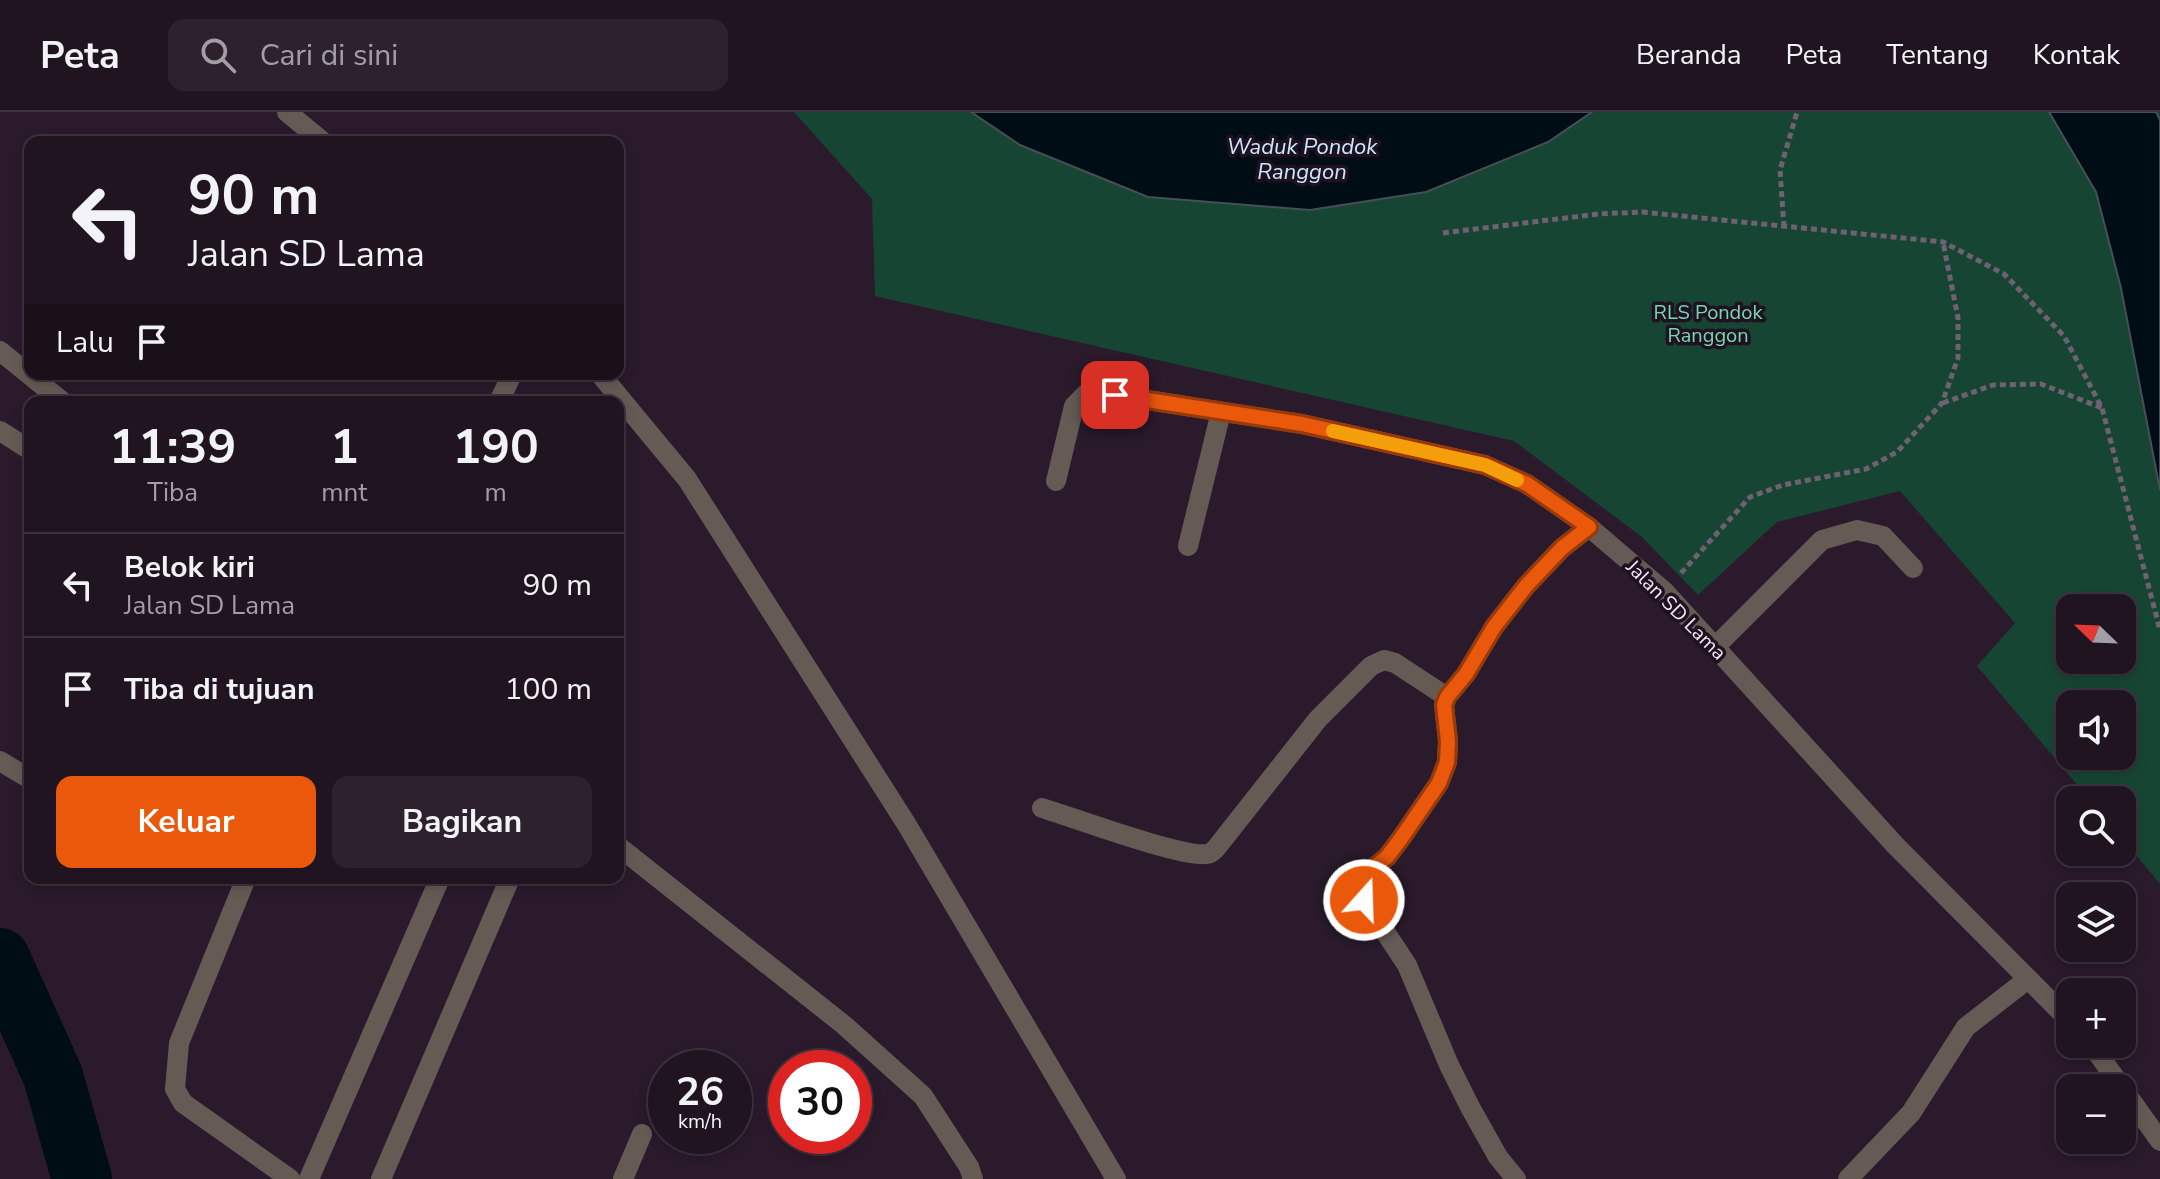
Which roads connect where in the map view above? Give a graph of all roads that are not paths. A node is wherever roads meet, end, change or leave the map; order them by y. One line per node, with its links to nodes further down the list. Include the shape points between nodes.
1 (287, 112): 2 (street)
2 (316, 136)
3 (0, 351): 4 (street)
4 (24, 370)
5 (36, 380): 7 (street)
6 (605, 380): 8 (street)
7 (56, 396)
8 (618, 396)
9 (624, 404): 36 (street, via 695,492 907,825)
10 (1221, 412): 13 (street, Jalan SD Lama, via 1089,391 1074,406); 14 (street, Jalan SD Lama, via 1302,424 1485,465 1527,484); 15 (street)
11 (0, 431): 12 (street)
12 (24, 446)
13 (1056, 481)
14 (1589, 527): 17 (street, Jalan SD Lama, via 1664,591); 18 (street, via 1526,586)
15 (1188, 546)
16 (1913, 568): 17 (street, via 1883,536 1857,530 1822,540)
17 (1715, 647): 26 (street, Jalan SD Lama, via 1895,845)
18 (1447, 697): 21 (street, via 1395,663 1384,660 1371,666 1318,719 1214,851 1206,854); 37 (street, via 1447,762 1439,783 1362,887 1364,900 1407,965 1470,1107)
19 (0, 761): 20 (street)
20 (24, 775)
21 (1042, 808)
22 (624, 851): 35 (street, via 844,1025 923,1096)
23 (244, 884): 31 (street, via 179,1043 175,1089 183,1103)
24 (437, 884): 32 (street)
25 (507, 884): 33 (street)
26 (2028, 979): 27 (street, Jalan SD Lama); 38 (street, via 1966,1027 1911,1113)
27 (2056, 1007)
28 (2101, 1058): 30 (street)
29 (642, 1134): 34 (street)
30 (2160, 1141)
31 (290, 1179)
32 (309, 1179)
33 (381, 1179)
34 (623, 1179)
35 (973, 1179)
36 (1116, 1179)
37 (1516, 1179)
38 (1848, 1179)

